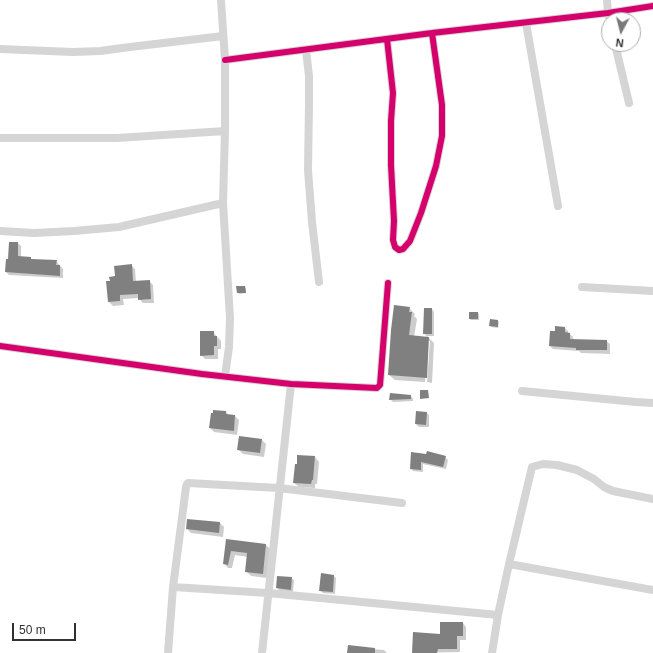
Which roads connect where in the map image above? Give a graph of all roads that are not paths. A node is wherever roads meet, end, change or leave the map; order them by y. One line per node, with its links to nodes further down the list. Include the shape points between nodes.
1 (221, 0): 9 (street)
2 (607, 0): 4 (street)
3 (653, 6): 5 (street)
4 (608, 12)
5 (627, 12)
6 (601, 17): 7 (street)
7 (526, 23): 8 (street); 19 (street)
8 (432, 33): 10 (street); 10 (street, via 442,105 442,136 436,166 421,213 410,241 399,250 393,240 393,93)
9 (223, 36): 11 (street, via 100,51); 14 (street)
10 (388, 39): 12 (street)
11 (0, 49)
12 (306, 50): 14 (street); 21 (street, via 309,83 308,170)
13 (618, 52): 15 (street)
14 (225, 60): 16 (street)
15 (630, 103)
16 (225, 131): 17 (street, via 117,138); 18 (street)
17 (0, 138)
18 (223, 202): 20 (street, via 119,226 34,233); 26 (street, via 230,318)
19 (558, 206)
20 (0, 231)
21 (319, 282)
22 (388, 283): 27 (street, via 379,387)
23 (582, 287): 24 (street)
24 (653, 292)
25 (0, 346): 26 (street)
26 (225, 376): 27 (street)
27 (291, 384): 30 (street)
28 (522, 392): 29 (street)
29 (653, 403)
30 (279, 488): 32 (street); 34 (street, via 190,482 187,484); 36 (street)
31 (653, 499): 33 (street, via 613,491 577,470 543,464 532,467)
32 (402, 503)
33 (509, 564): 35 (street); 37 (street)
34 (173, 587): 36 (street); 38 (street)
35 (653, 590)
36 (268, 593): 37 (street); 39 (street)
37 (498, 615): 40 (street)
38 (168, 653)
39 (262, 653)
40 (492, 653)

